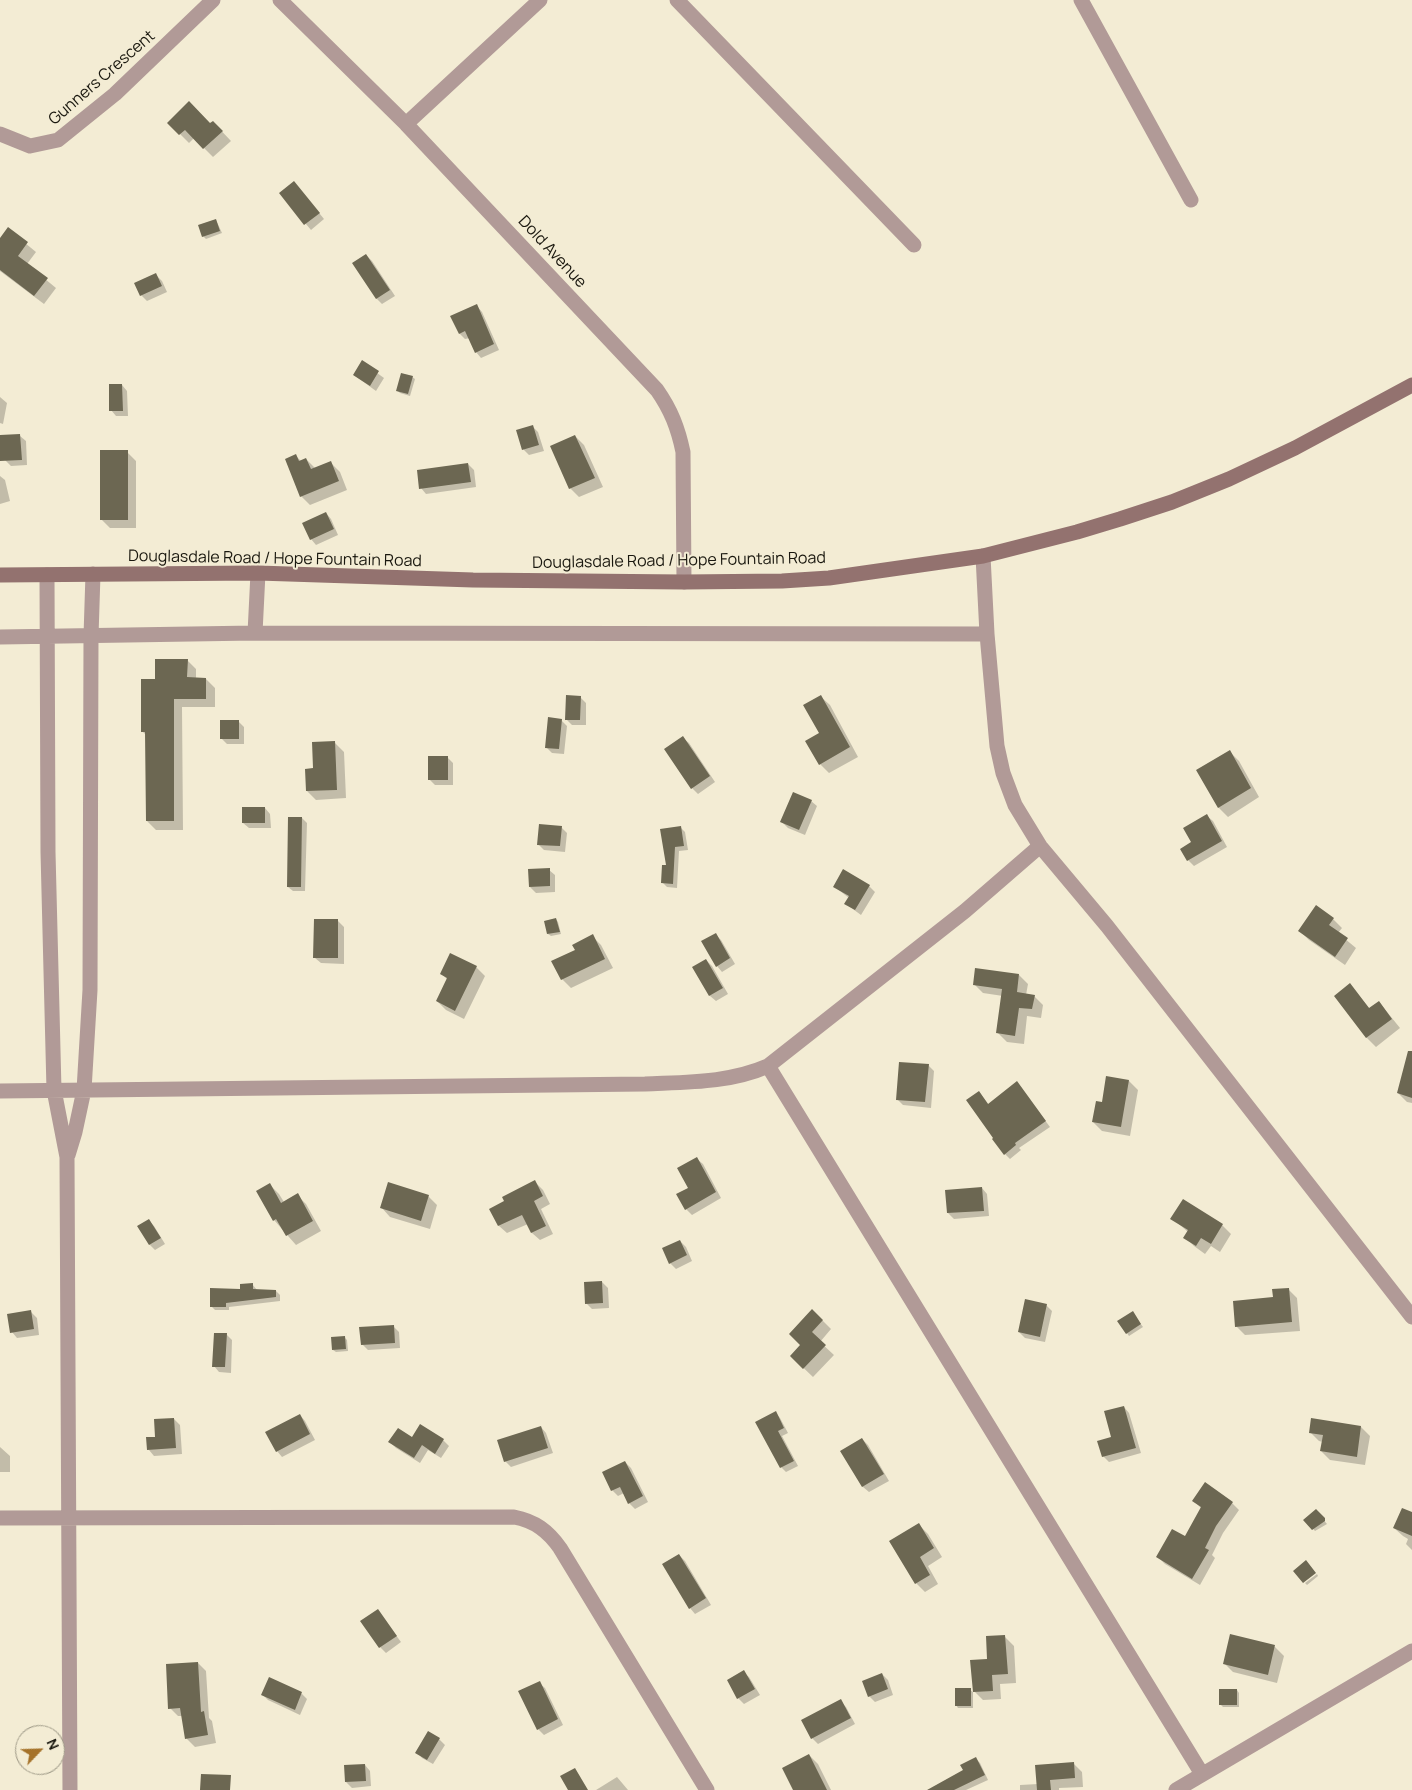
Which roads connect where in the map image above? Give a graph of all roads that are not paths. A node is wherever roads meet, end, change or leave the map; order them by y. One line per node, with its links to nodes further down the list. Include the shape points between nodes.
1 (213, 0): 7 (street, Gunners Crescent, via 115,94 58,140 30,146)
2 (280, 0): 6 (street, Dold Avenue)
3 (540, 0): 6 (street)
4 (677, 0): 9 (street)
5 (1081, 0): 8 (street)
6 (406, 124): 16 (street, Dold Avenue, via 649,379 665,401 679,432 683,452)
7 (0, 134)
8 (1191, 200)
9 (914, 245)
10 (1412, 385): 11 (main road, Douglasdale Road / Hope Fountain Road, via 1295,448 1172,502 1078,532)
11 (983, 556): 16 (main road, Douglasdale Road / Hope Fountain Road, via 829,578); 18 (street)
12 (258, 573): 13 (main road, Douglasdale Road / Hope Fountain Road); 16 (main road, Douglasdale Road / Hope Fountain Road); 17 (street)
13 (93, 574): 15 (main road, Douglasdale Road / Hope Fountain Road); 20 (street)
14 (0, 575): 15 (main road, Douglasdale Road / Hope Fountain Road)
15 (47, 575): 19 (street)
16 (684, 582)
17 (255, 633): 18 (street); 20 (street)
18 (987, 634): 22 (street, via 997,746 1003,773 1015,805)
19 (48, 635): 20 (street); 21 (street); 24 (street, via 48,852)
20 (91, 636): 25 (street, via 90,990)
21 (0, 637)
22 (1040, 846): 23 (street, via 965,911); 28 (street, via 1107,926)
23 (768, 1066): 25 (street, via 724,1079 645,1084); 32 (street)
24 (54, 1090): 25 (street); 26 (street); 27 (street)
25 (84, 1090): 27 (street)
26 (0, 1091)
27 (67, 1156): 30 (street)
28 (1412, 1317)
29 (0, 1518): 30 (street)
30 (68, 1518): 33 (street); 34 (street, via 514,1516 528,1520 551,1536 560,1548)
31 (1412, 1651): 32 (street)
32 (1202, 1774): 35 (street)
33 (70, 1790)
34 (707, 1790)
35 (1176, 1790)

